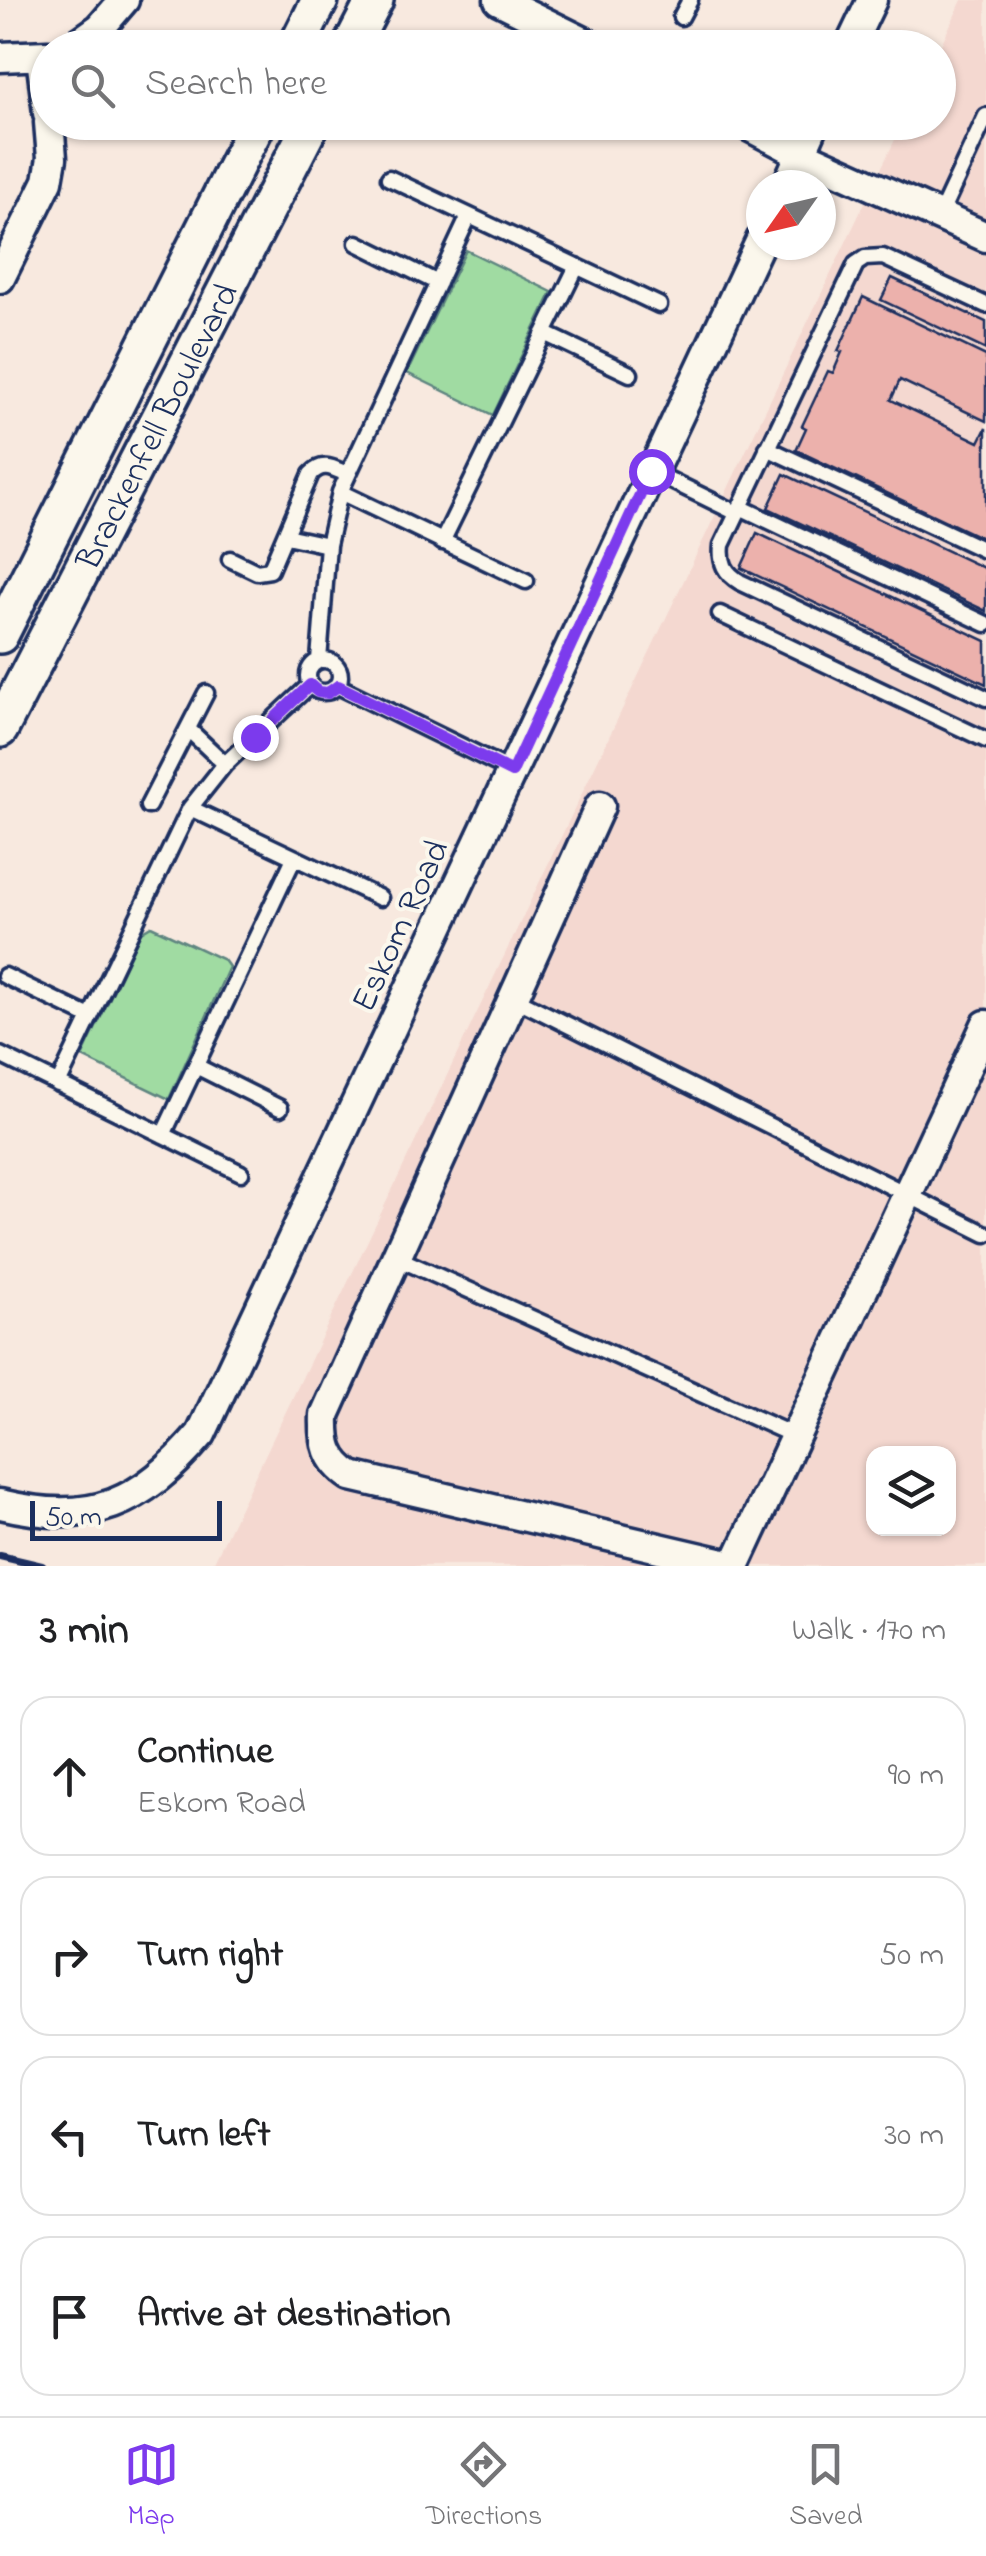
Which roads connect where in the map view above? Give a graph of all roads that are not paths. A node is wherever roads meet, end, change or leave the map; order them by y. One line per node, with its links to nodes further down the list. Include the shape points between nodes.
1 (124, 0): 8 (street)
2 (320, 0): 9 (street)
3 (375, 0): 10 (street)
4 (499, 0): 11 (street)
5 (690, 0): 7 (lane)
6 (872, 0): 12 (street)
7 (681, 18)
8 (97, 30)
9 (305, 30)
10 (359, 30)
11 (560, 30)
12 (858, 30)
13 (30, 56): 14 (street)
14 (0, 57)
15 (986, 116): 24 (lane)
16 (50, 140): 30 (street, via 48,181)
17 (249, 140): 49 (street, Brackenfell Boulevard)
18 (303, 140): 55 (street, Brackenfell Boulevard)
19 (775, 140): 21 (street)
20 (808, 140): 21 (street)
21 (802, 154): 22 (street); 24 (street)
22 (794, 170)
23 (389, 178): 25 (lane)
24 (940, 215): 26 (street)
25 (470, 216): 29 (lane); 31 (lane)
26 (986, 237)
27 (357, 244): 31 (lane)
28 (751, 260): 37 (street, Eskom Road)
29 (577, 266): 32 (lane); 34 (lane)
30 (0, 278)
31 (438, 283): 38 (lane)
32 (658, 304)
33 (986, 305): 36 (lane, via 883,257 865,258 856,264)
34 (544, 333): 35 (lane); 42 (lane)
35 (630, 374)
36 (768, 448): 40 (lane); 44 (lane)
37 (651, 471): 40 (lane); 59 (street, Eskom Road)
38 (346, 474): 39 (lane); 41 (lane, via 327,466 314,470)
39 (340, 492): 42 (lane); 43 (lane)
40 (738, 510): 48 (lane); 54 (lane, via 721,556 733,578)
41 (286, 536): 43 (lane); 45 (lane, via 274,566 264,573)
42 (442, 542): 46 (lane)
43 (328, 545): 50 (lane)
44 (986, 551)
45 (230, 559)
46 (526, 581)
47 (720, 614): 57 (lane)
48 (986, 624)
49 (0, 635)
50 (319, 660): 51 (lane, via 308,670); 52 (lane, via 338,667)
51 (310, 685): 52 (lane, via 328,693); 58 (lane)
52 (338, 686): 59 (lane)
53 (206, 692): 56 (lane)
54 (986, 698)
55 (0, 729)
56 (188, 729): 58 (lane); 60 (lane)
57 (986, 740)
58 (225, 764): 62 (lane)
59 (512, 772): 79 (street, Eskom Road, via 201,1434 163,1473 115,1504 68,1514)
60 (148, 806)
61 (600, 806): 66 (street)
62 (190, 808): 63 (lane); 67 (lane)
63 (294, 858): 64 (lane); 70 (lane)
64 (380, 898)
65 (5, 976): 67 (lane)
66 (512, 997): 75 (lane); 77 (street)
67 (90, 1017): 71 (lane)
68 (986, 1025): 75 (street)
69 (0, 1056): 71 (lane)
70 (196, 1066): 72 (lane); 73 (lane)
71 (58, 1084): 73 (lane)
72 (280, 1108)
73 (163, 1135): 74 (lane)
74 (242, 1173)
75 (906, 1196): 76 (lane); 78 (street)
76 (986, 1234)
77 (395, 1257): 78 (lane); 80 (street, via 325,1415 333,1464 351,1476)
78 (795, 1436): 80 (street)
79 (0, 1504)
80 (736, 1566)

